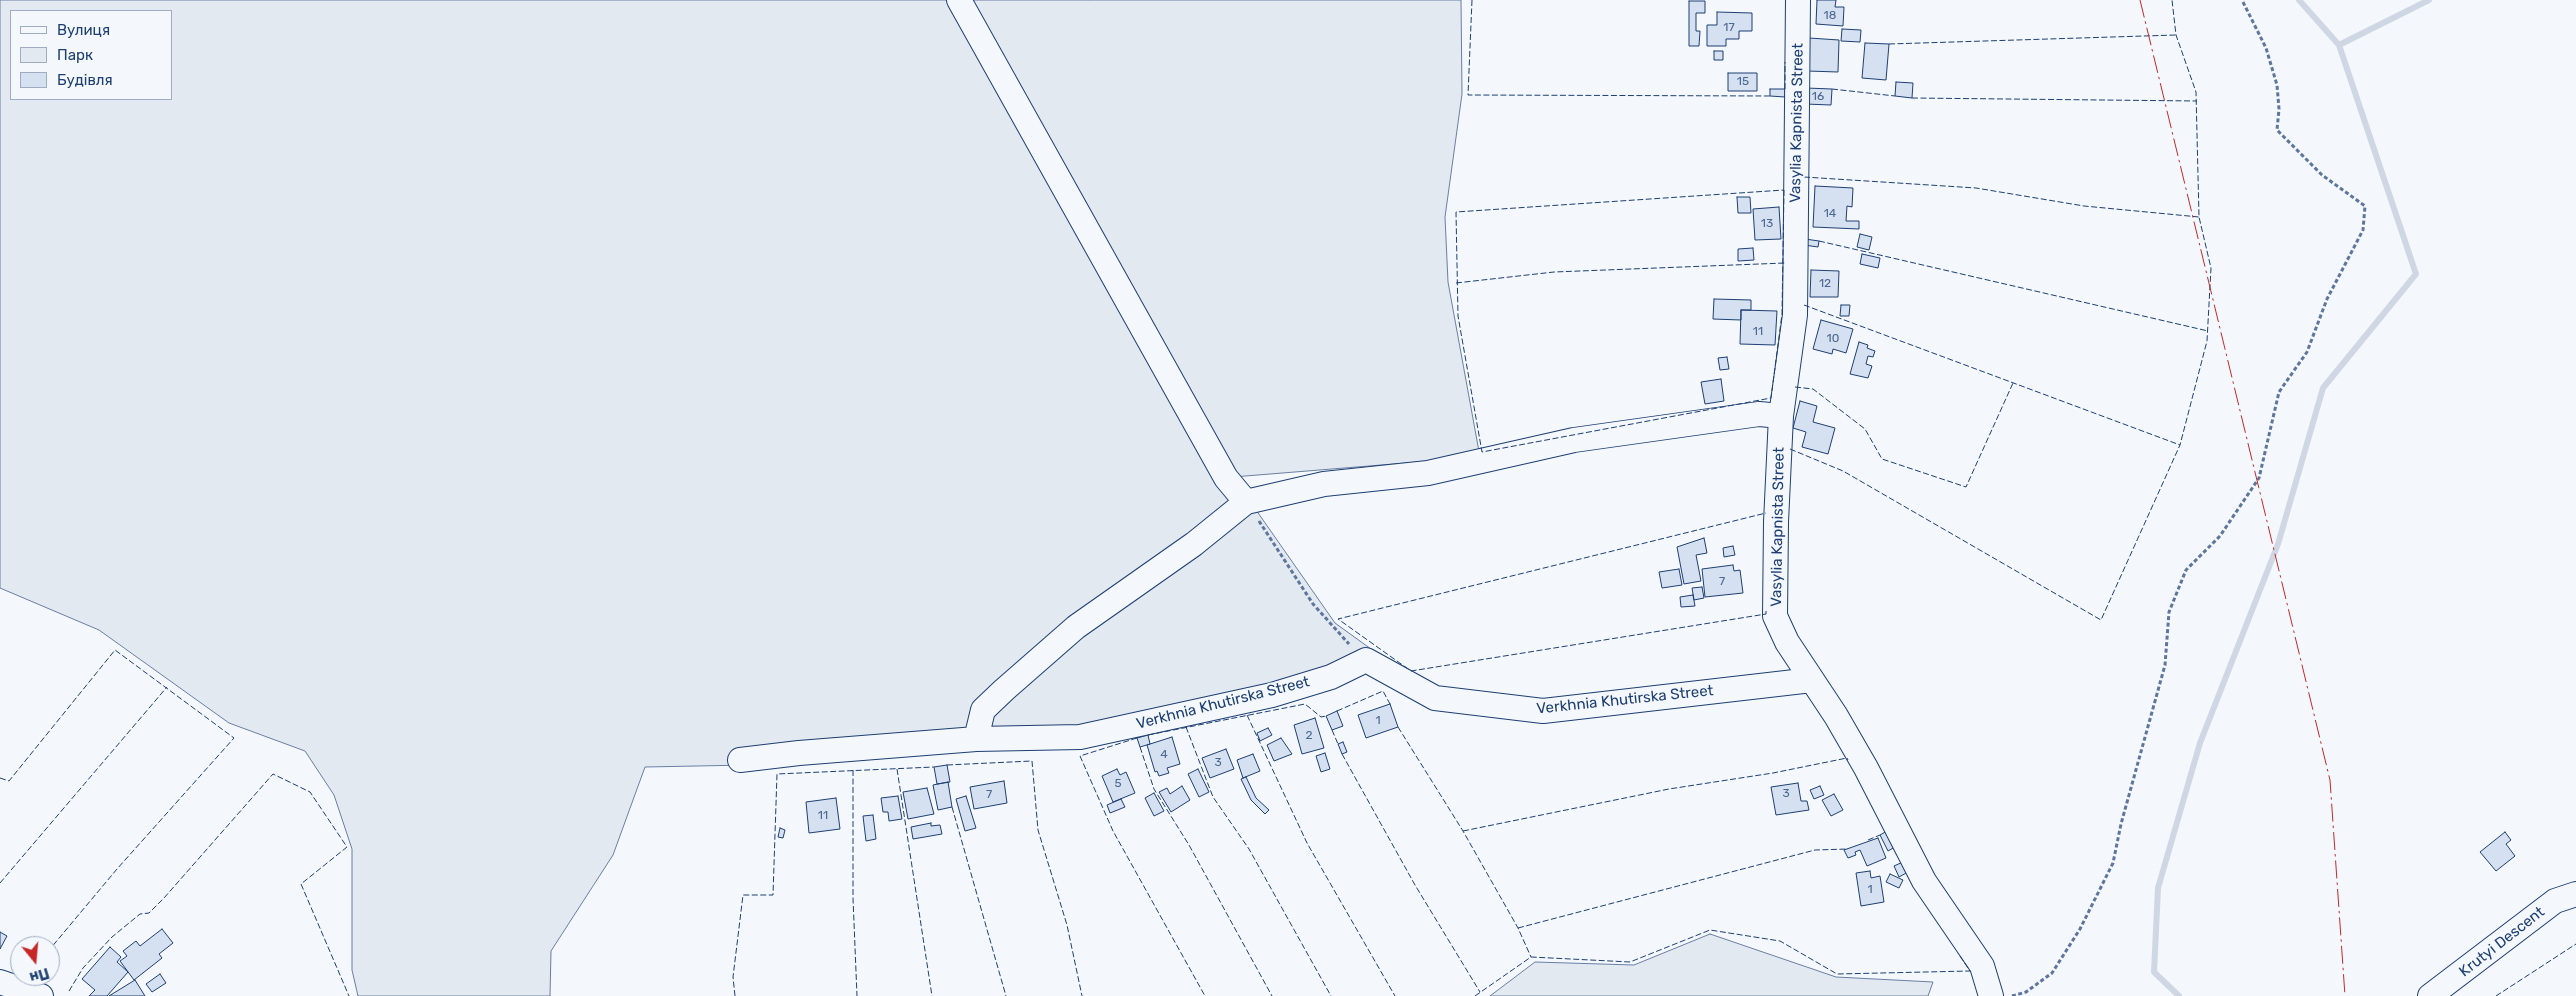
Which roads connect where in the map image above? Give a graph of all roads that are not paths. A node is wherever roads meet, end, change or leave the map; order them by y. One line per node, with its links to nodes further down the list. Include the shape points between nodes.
1 (959, 0): 4 (street, via 1226,478)
2 (1798, 0): 3 (street, Vasylia Kapnista Street, via 1795,315)
3 (1781, 416): 4 (street, via 1758,414 1574,440 1428,473 1324,484); 5 (street, Vasylia Kapnista Street, via 1776,616 1787,642)
4 (1246, 502): 6 (street, via 1194,544 1076,627 1004,690 983,710)
5 (1812, 680): 6 (street, Verkhnia Khutirska Street, via 1543,711 1436,698 1366,660 1331,677 1272,695 1080,737); 11 (street, Vasylia Kapnista Street, via 1866,768 1924,881 1982,966)
6 (976, 739): 7 (street, Verkhnia Khutirska Street)
7 (740, 760)
8 (2576, 894): 12 (street, Krutyi Descent, via 2555,901)
9 (0, 982): 10 (street)
10 (41, 996)
11 (1991, 996)
12 (2430, 996)

